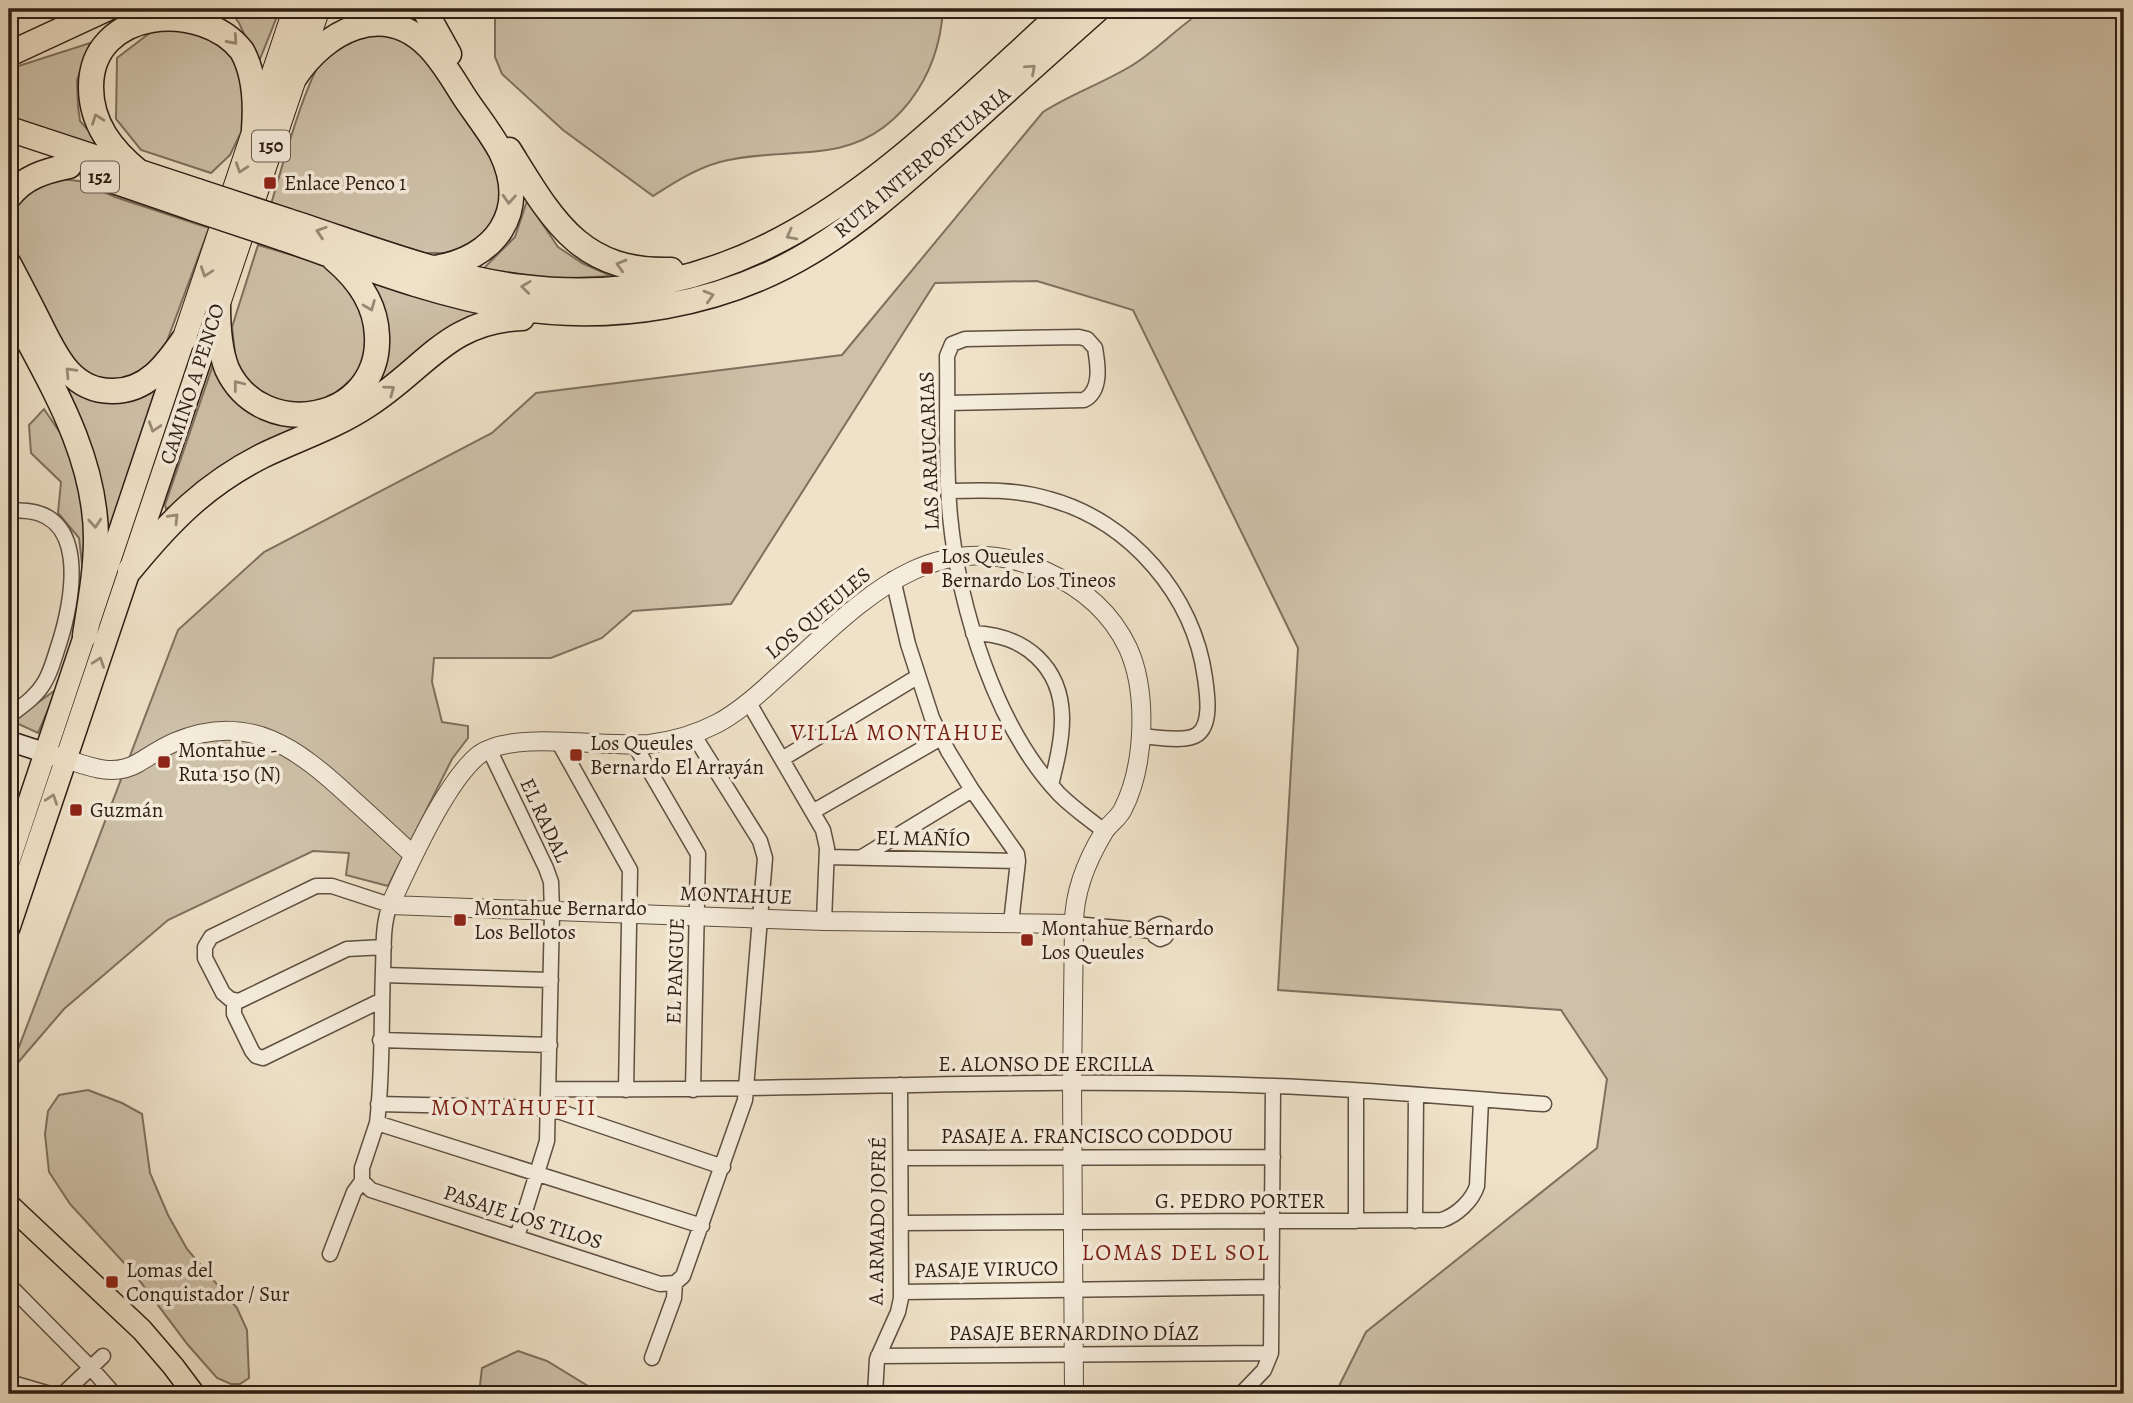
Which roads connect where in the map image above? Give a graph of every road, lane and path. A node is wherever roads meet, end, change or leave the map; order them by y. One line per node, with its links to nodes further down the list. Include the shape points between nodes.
1 (106, 9): 7 (highway)
2 (295, 9): 10 (highway, CAMINO A PENCO / 150)
3 (318, 9): 8 (highway, CAMINO A PENCO / 150)
4 (424, 9): 19 (highway, one-way to 4, via 684,270 634,269 596,256 574,240 544,206)
5 (1066, 9): 19 (highway, RUTA INTERPORTUARIA, one-way to 19, via 871,181 810,225)
6 (1097, 9): 24 (highway, RUTA INTERPORTUARIA, one-way to 6, via 632,311 710,296 809,253 894,192)
7 (9, 54)
8 (295, 77): 16 (highway, CAMINO A PENCO / 150); 21 (highway, one-way to 21, via 328,40 368,23 404,29 435,54 500,152 510,192 506,221 490,245 466,260)
9 (9, 129): 13 (highway, 152)
10 (254, 129): 13 (highway, one-way to 10, via 102,132 91,89 99,51 134,19 166,12 189,14 228,33 250,70); 16 (highway, CAMINO A PENCO / 150, one-way to 16)
11 (9, 147): 12 (highway, 152)
12 (69, 166): 14 (highway, via 32,177); 15 (highway, 152)
13 (139, 172): 15 (highway, 152)
14 (9, 197)
15 (194, 199): 17 (highway, bridge)
16 (238, 212): 23 (highway, CAMINO A PENCO); 25 (highway, CAMINO A PENCO, one-way to 25)
17 (285, 230): 18 (highway, RUTA INTERPORTUARIA); 21 (highway, RUTA INTERPORTUARIA, one-way to 17)
18 (328, 254): 23 (highway, one-way to 23, via 367,296 378,340 364,384 333,408 304,415 284,413 264,407 245,393 223,357); 24 (highway, RUTA INTERPORTUARIA, via 448,294)
19 (737, 261): 21 (highway, RUTA INTERPORTUARIA, one-way to 21, via 677,280 597,290 521,287)
20 (9, 264): 25 (highway, one-way to 20, via 157,374 139,386 113,391 89,387 59,361)
21 (432, 268)
22 (9, 303): 33 (highway, one-way to 33, via 69,421 89,476 96,557)
23 (218, 305): 30 (main road, CAMINO A PENCO)
24 (569, 313): 30 (highway, one-way to 24, via 168,524 214,484 366,407 462,332 494,320)
25 (184, 339): 33 (main road, CAMINO A PENCO, one-way to 33)
26 (948, 403): 26 (street, LAS ARAUCARIAS, via 947,356 952,344 965,339 1083,337 1095,348 1097,384 1091,396 1081,401); 27 (street, LAS ARAUCARIAS)
27 (949, 491): 29 (street, LAS ARAUCARIAS); 38 (street, via 1016,492 1073,507 1120,534 1163,578 1199,649 1207,691 1206,719 1200,733 1191,738)
28 (9, 511): 36 (street, via 41,514 60,530 73,570 69,604 48,676 30,700)
29 (956, 557): 31 (street, LOS QUEULES); 32 (street, LAS ARAUCARIAS); 38 (street, LOS QUEULES, via 1029,565 1068,582 1098,606 1122,638 1134,665 1141,697)
30 (130, 570): 45 (main road, CAMINO A PENCO, one-way to 30)
31 (893, 579): 34 (street); 35 (street, LOS QUEULES)
32 (973, 633): 47 (street, LAS ARAUCARIAS, via 1009,719); 47 (street, via 998,635 1020,644 1053,676 1063,720)
33 (85, 635): 44 (main road, CAMINO A PENCO)
34 (917, 677): 39 (street); 46 (street)
35 (749, 703): 37 (street, LOS QUEULES); 46 (street)
36 (9, 716)
37 (693, 734): 42 (street, LOS QUEULES); 60 (street, via 762,845 765,858)
38 (1141, 736): 50 (street, LOS QUEULES, via 1123,810)
39 (941, 738): 48 (street); 49 (street)
40 (9, 741): 44 (main road)
41 (559, 743): 42 (street, LOS QUEULES); 43 (street, LOS QUEULES, via 514,742); 58 (street, via 628,864)
42 (634, 744): 59 (street, EL PANGUE, via 696,848)
43 (489, 749): 51 (street, via 455,782); 57 (street, EL RADAL, via 549,876)
44 (45, 752): 45 (main road); 54 (main road, CAMINO A PENCO)
45 (66, 759): 51 (street, via 100,770 120,770 190,737 220,731 254,733 310,762); 64 (main road, CAMINO A PENCO, one-way to 45)
46 (782, 759): 49 (street)
47 (1051, 785): 50 (street, LAS ARAUCARIAS)
48 (972, 790): 53 (street); 55 (street)
49 (814, 811): 52 (street)
50 (1104, 831): 63 (street, LOS QUEULES, via 1079,886)
51 (413, 855): 56 (street)
52 (827, 857): 53 (street, EL MAÑÍO); 61 (street)
53 (861, 857): 55 (street, EL MAÑÍO)
54 (9, 861)
55 (1018, 861): 62 (street)
56 (390, 905): 57 (street, MONTAHUE); 66 (street); 69 (street, via 323,885 211,937 205,958 223,993)
57 (552, 912): 58 (street, MONTAHUE); 68 (street, EL RADAL)
58 (630, 915): 59 (street, MONTAHUE); 78 (street)
59 (698, 917): 60 (street, MONTAHUE); 79 (street, EL PANGUE)
60 (758, 919): 61 (street, MONTAHUE); 77 (street)
61 (824, 921): 62 (street, MONTAHUE)
62 (1011, 923): 63 (street, MONTAHUE)
63 (1074, 924): 65 (street); 73 (street, LOS QUEULES)
64 (9, 928)
65 (1153, 931)
66 (384, 947): 67 (street); 69 (street, via 347,949 244,1000)
67 (383, 975): 68 (street); 70 (street)
68 (551, 980): 72 (street, EL RADAL)
69 (234, 1000): 70 (street, via 233,1011 252,1051 263,1058)
70 (382, 1000): 71 (street)
71 (380, 1040): 72 (street); 83 (street)
72 (550, 1045): 76 (street, EL RADAL)
73 (1072, 1084): 74 (street, E. ALONSO DE ERCILLA); 75 (street, E. ALONSO DE ERCILLA); 87 (street, LOS QUEULES)
74 (900, 1085): 77 (street, E. ALONSO DE ERCILLA); 89 (street, A. ARMADO JOFRÉ)
75 (1273, 1086): 80 (street, E. ALONSO DE ERCILLA); 88 (street)
76 (549, 1089): 78 (street, E. ALONSO DE ERCILLA); 85 (street, EL RADAL)
77 (746, 1089): 79 (street, E. ALONSO DE ERCILLA); 90 (street)
78 (626, 1090): 79 (street, E. ALONSO DE ERCILLA)
79 (693, 1090)
80 (1356, 1091): 81 (street, E. ALONSO DE ERCILLA); 97 (street)
81 (1416, 1095): 82 (street, E. ALONSO DE ERCILLA); 94 (street)
82 (1481, 1100): 84 (street, E. ALONSO DE ERCILLA); 94 (street, G. PEDRO PORTER, via 1474,1195 1446,1219)
83 (378, 1104): 85 (street); 86 (street)
84 (1544, 1104)
85 (549, 1108): 90 (street); 91 (street, EL RADAL)
86 (377, 1122): 91 (street); 92 (street)
87 (1073, 1157): 88 (street, PASAJE A. FRANCISCO CODDOU); 89 (street, PASAJE A. FRANCISCO CODDOU); 95 (street, LOS QUEULES)
88 (1273, 1157): 96 (street)
89 (901, 1158): 98 (street, A. ARMADO JOFRÉ)
90 (723, 1167): 100 (street)
91 (538, 1174): 100 (street); 101 (street, EL RADAL)
92 (362, 1181): 101 (street, PASAJE LOS TILOS, via 371,1189); 102 (street)
93 (9, 1205): 119 (main road, via 142,1331)
94 (1415, 1221): 97 (street, G. PEDRO PORTER)
95 (1073, 1222): 96 (street, G. PEDRO PORTER); 98 (street, G. PEDRO PORTER); 105 (street, LOS QUEULES)
96 (1273, 1222): 97 (street, G. PEDRO PORTER); 104 (street)
97 (1356, 1222)
98 (901, 1223): 107 (street, A. ARMADO JOFRÉ)
99 (9, 1224): 118 (main road, via 134,1342)
100 (702, 1226): 103 (street, via 685,1273)
101 (517, 1237): 103 (street, PASAJE LOS TILOS, via 660,1284)
102 (330, 1254)
103 (675, 1283): 112 (street)
104 (1272, 1287): 105 (street, PASAJE VIRUCO); 108 (street)
105 (1072, 1289): 107 (street, PASAJE VIRUCO); 109 (street, LOS QUEULES)
106 (14, 1290): 113 (street)
107 (901, 1292): 111 (street, A. ARMADO JOFRÉ, via 898,1312)
108 (1270, 1353): 109 (street, PASAJE BERNARDINO DÍAZ); 122 (street, via 1264,1370)
109 (1074, 1354): 111 (street, PASAJE BERNARDINO DÍAZ); 121 (street, LOS QUEULES)
110 (103, 1356): 113 (street)
111 (878, 1356): 120 (street, A. ARMADO JOFRÉ)
112 (652, 1358)
113 (91, 1368): 116 (street); 117 (street)
114 (9, 1382): 115 (street)
115 (50, 1394)
116 (63, 1394)
117 (114, 1394)
118 (177, 1394)
119 (194, 1394)
120 (875, 1394)
121 (1074, 1394)
122 (1241, 1394)

